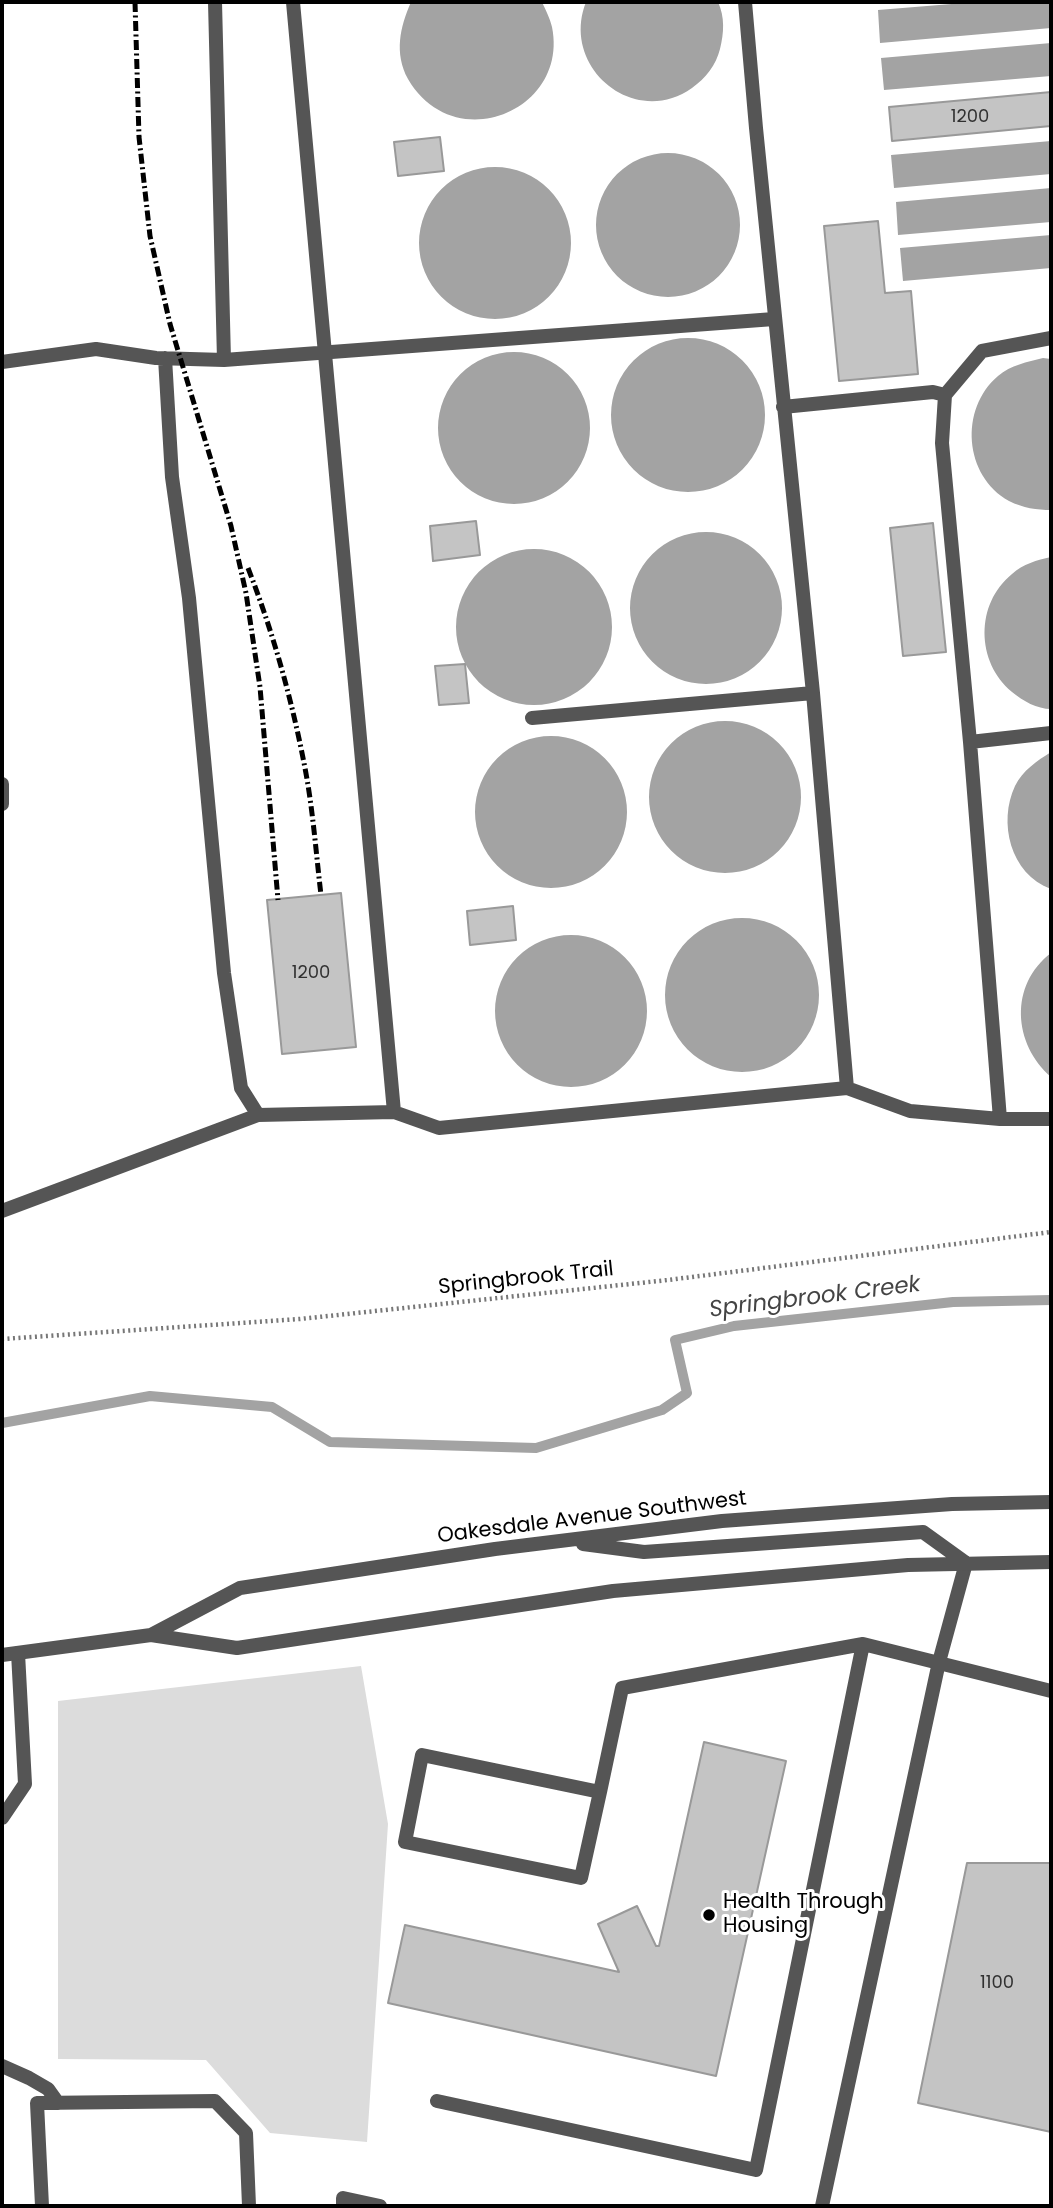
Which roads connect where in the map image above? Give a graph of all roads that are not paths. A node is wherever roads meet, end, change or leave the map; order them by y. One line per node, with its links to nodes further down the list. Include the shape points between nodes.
1 (215, 2): 8 (street)
2 (293, 2): 6 (street)
3 (746, 2): 4 (street)
4 (774, 319): 6 (street); 11 (street)
5 (1051, 338): 10 (street, via 982,351)
6 (324, 353): 8 (street); 19 (street)
7 (165, 358): 8 (street); 9 (street, via 96,349); 20 (street, via 172,477 189,598 224,972 241,1088)
8 (224, 359)
9 (2, 362)
10 (945, 395): 11 (street, via 933,391); 15 (street, via 942,443)
11 (783, 407): 12 (street)
12 (813, 693): 13 (street); 18 (street)
13 (532, 718)
14 (1051, 733): 15 (street)
15 (970, 742): 21 (street)
16 (2, 784): 17 (street)
17 (2, 804)
18 (847, 1088): 19 (street, via 439,1128); 21 (street, via 910,1111)
19 (394, 1112): 20 (street)
20 (258, 1115): 23 (street)
21 (1000, 1119): 22 (street)
22 (1051, 1119)
23 (2, 1211)
24 (1051, 1502): 25 (street, Oakesdale Avenue Southwest, via 952,1504 722,1521)
25 (562, 1541): 27 (street, via 644,1552 923,1532); 28 (street, Oakesdale Avenue Southwest, via 240,1588)
26 (1051, 1562): 27 (street, Oakesdale Avenue Southwest)
27 (966, 1563): 28 (street, Oakesdale Avenue Southwest, via 613,1591 237,1648); 32 (street)
28 (151, 1635): 30 (street, Oakesdale Avenue Southwest)
29 (863, 1644): 32 (street); 34 (street, via 622,1688); 37 (street, via 756,2170)
30 (19, 1653): 31 (street, Oakesdale Avenue Southwest); 35 (street, via 25,1784)
31 (2, 1655)
32 (939, 1662): 33 (street); 43 (street)
33 (1051, 1691)
34 (600, 1792): 34 (street, via 581,1878 404,1843 422,1755)
35 (2, 1818)
36 (2, 2066): 38 (street, via 48,2089)
37 (437, 2101)
38 (58, 2103): 39 (street, via 37,2103); 40 (street, via 215,2101 246,2133)
39 (42, 2206)
40 (249, 2206)
41 (343, 2206): 42 (street, via 343,2198)
42 (380, 2206)
43 (822, 2206)

